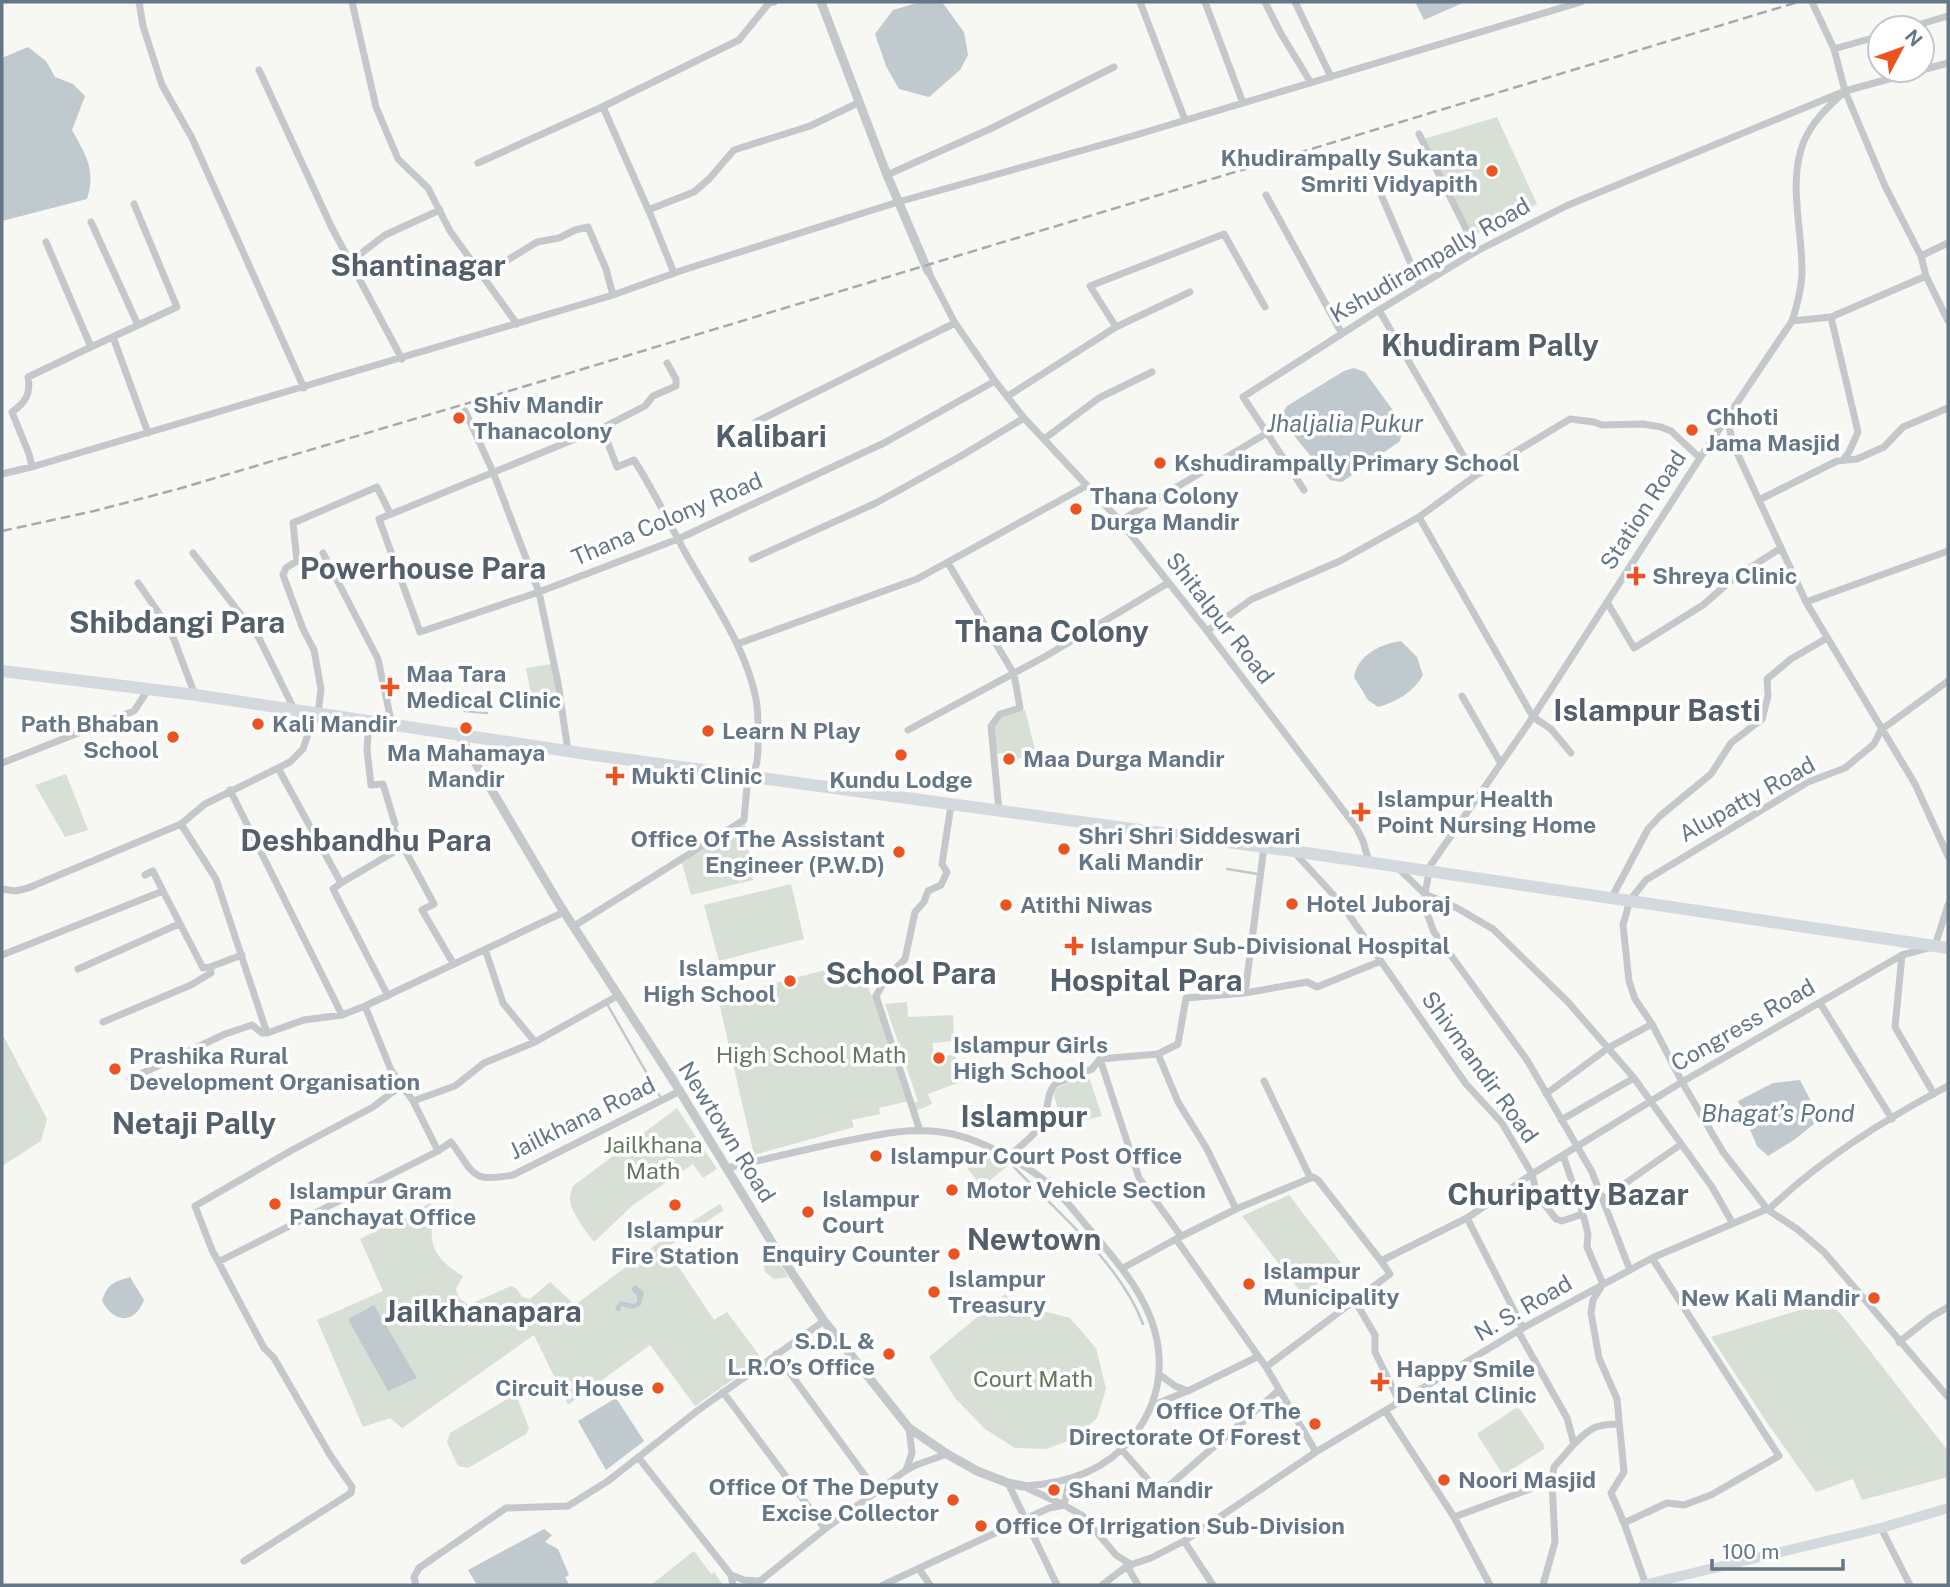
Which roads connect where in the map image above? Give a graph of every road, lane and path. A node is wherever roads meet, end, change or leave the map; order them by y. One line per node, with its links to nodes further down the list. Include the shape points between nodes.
1 (139, 2): 62 (street, via 162,85 192,138)
2 (352, 2): 32 (street, via 376,107 398,159 428,188)
3 (774, 2): 22 (street, via 738,40)
4 (821, 2): 20 (street)
5 (1140, 2): 23 (street)
6 (1205, 2): 21 (street)
7 (1265, 2): 17 (street)
8 (1295, 2): 16 (street)
9 (1581, 2): 10 (street)
10 (1569, 4): 16 (street)
11 (1813, 5): 19 (street, via 1834,49)
12 (1866, 40): 13 (street)
13 (1838, 48)
14 (1114, 67): 27 (street)
15 (259, 70): 38 (street)
16 (1331, 77): 17 (street)
17 (1311, 83): 21 (street)
18 (1871, 84): 19 (street, Kshudirampally Road)
19 (1845, 91): 36 (street, Kshudirampally Road, via 1566,206); 37 (street); 49 (street, Station Road, via 1822,112 1804,141 1796,174 1802,273)
20 (858, 103): 27 (street); 31 (street, via 810,126 734,150 694,192)
21 (1243, 103): 23 (street)
22 (603, 107): 26 (street); 31 (street)
23 (1185, 120): 29 (street)
24 (1419, 134): 36 (street)
25 (1364, 155): 43 (street)
26 (478, 163)
27 (887, 175): 29 (street)
28 (1266, 195): 55 (street)
29 (898, 202): 39 (street); 40 (street)
30 (134, 204): 53 (street, via 177,307)
31 (649, 209): 40 (street)
32 (440, 211): 38 (street, via 385,235); 41 (street)
33 (91, 222): 53 (street)
34 (46, 242): 57 (street)
35 (1948, 243): 37 (street)
36 (1478, 251): 43 (street, Kshudirampally Road)
37 (1921, 256): 42 (street)
38 (350, 262): 58 (street)
39 (928, 271): 51 (street, Shitalpur Road)
40 (674, 273): 45 (street)
41 (482, 276): 45 (street, via 537,242 588,227); 52 (street)
42 (1926, 276): 48 (street); 50 (street)
43 (1420, 285): 47 (street, Kshudirampally Road)
44 (1190, 292): 54 (street)
45 (613, 295): 52 (street)
46 (1265, 307): 54 (street, via 1224,234 1090,286)
47 (1379, 310): 55 (street, Kshudirampally Road); 80 (street)
48 (1830, 317): 49 (street); 76 (street, via 1858,432)
49 (1792, 321): 68 (street, Station Road)
50 (1948, 321)
51 (955, 323): 61 (street, Shitalpur Road); 70 (street)
52 (517, 324): 58 (street)
53 (138, 325): 56 (street)
54 (1116, 327): 63 (street)
55 (1341, 332): 73 (street, Kshudirampally Road, via 1243,397)
56 (113, 337): 57 (street); 72 (street)
57 (91, 347): 66 (street, via 28,377 28,397)
58 (402, 359): 62 (street)
59 (667, 363): 71 (street, via 676,386)
60 (1152, 372): 74 (street, via 1099,398)
61 (995, 381): 63 (street, Shitalpur Road); 87 (street, Thana Colony Road, via 884,443)
62 (304, 388): 72 (street)
63 (1008, 397): 69 (street, Shitalpur Road)
64 (1948, 408): 76 (street, via 1903,427 1884,447)
65 (465, 411): 78 (street)
66 (12, 412): 67 (street); 77 (street)
67 (2, 415)
68 (1727, 417): 75 (street, Station Road); 83 (street, via 1733,444)
69 (1024, 418): 74 (street, Shitalpur Road); 92 (street, via 876,503)
70 (756, 422)
71 (602, 428): 78 (street); 87 (street, via 617,467 634,460)
72 (148, 433): 77 (street)
73 (1268, 433): 82 (street); 86 (street)
74 (1044, 439): 81 (street, Shitalpur Road)
75 (1700, 458): 80 (street, via 1661,427 1570,419); 97 (street, Station Road)
76 (1843, 460): 83 (street)
77 (32, 467): 79 (street)
78 (493, 472): 84 (street); 96 (street)
79 (2, 474)
80 (1475, 476): 85 (street)
81 (1086, 486): 86 (street, Shitalpur Road); 93 (street)
82 (1304, 490)
83 (1759, 500): 88 (street)
84 (390, 513): 96 (street, Thana Colony Road, via 379,519 420,632); 109 (street, via 377,487 293,523 297,561 283,575 314,650 321,689)
85 (1419, 517): 99 (street, via 1340,561 1252,598); 110 (street)
86 (1120, 521): 95 (street, Shitalpur Road)
87 (678, 539): 96 (street, Thana Colony Road); 101 (street)
88 (1781, 548): 97 (street, via 1634,648); 98 (street)
89 (1948, 551): 98 (street)
90 (193, 553): 108 (street, via 259,638)
91 (323, 553): 112 (street, via 378,659)
92 (752, 559)
93 (948, 563): 101 (street, via 917,579); 103 (street)
94 (138, 583): 106 (street, via 170,629)
95 (1168, 583): 99 (street, Shitalpur Road); 103 (street)
96 (539, 592): 117 (street)
97 (1607, 602): 110 (street, Station Road)
98 (1806, 602): 100 (street)
99 (1208, 631): 131 (street, Shitalpur Road, via 1356,827)
100 (1827, 638): 115 (street); 139 (street, via 1767,679 1762,719 1731,743 1712,774 1648,829)
101 (737, 644): 122 (street, via 751,679 758,722 757,762)
102 (2, 671): 105 (main road)
103 (1014, 674): 114 (street); 125 (street, via 1020,708 1000,714 991,726)
104 (1948, 681): 115 (street, Alupatty Road)
105 (148, 690): 106 (main road); 120 (street, via 134,711)
106 (196, 695): 108 (main road)
107 (1462, 696): 119 (street)
108 (295, 711): 109 (main road); 113 (street)
109 (318, 713): 111 (main road); 113 (street)
110 (1533, 717): 118 (street, via 1551,729); 119 (street, Station Road)
111 (369, 722): 112 (main road); 127 (street, via 372,785 383,784 393,828)
112 (393, 726): 116 (main road)
113 (310, 727): 121 (street, via 303,748)
114 (908, 730)
115 (1881, 730): 130 (street, via 1915,784); 140 (street, Alupatty Road, via 1874,744 1845,768 1808,782 1646,880)
116 (459, 735): 117 (main road); 142 (street, Newtown Road)
117 (568, 751): 122 (main road)
118 (1571, 753)
119 (1500, 762): 133 (street, Station Road)
120 (2, 763)
121 (278, 768): 123 (street); 135 (street)
122 (748, 775): 124 (main road); 144 (street, via 744,820)
123 (230, 790): 126 (street); 160 (street)
124 (951, 805): 125 (main road); 181 (street, via 942,864 947,872 942,885 928,891 915,912 905,959 876,996)
125 (999, 811): 128 (main road)
126 (181, 824): 136 (street, via 28,888); 149 (street, via 216,879)
127 (404, 846): 135 (street); 152 (street, via 434,904 422,910)
128 (1264, 847): 129 (main road); 155 (street)
129 (1293, 851): 131 (main road); 151 (street, Shivmandir Road, via 1340,902)
130 (1948, 856)
131 (1369, 862): 132 (main road)
132 (1395, 866): 133 (main road); 138 (street)
133 (1432, 866): 138 (street); 139 (main road)
134 (145, 875): 137 (street, via 153,872)
135 (341, 883): 157 (street, via 332,889)
136 (2, 889)
137 (163, 891): 143 (street); 148 (street)
138 (1425, 894): 165 (street, via 1493,929); 175 (street, via 1434,932 1527,1060)
139 (1612, 897): 140 (main road)
140 (1630, 900): 145 (main road); 162 (street, via 1623,925 1629,981)
141 (1948, 907): 145 (street)
142 (564, 912): 144 (street, Newtown Road); 147 (street)
143 (179, 924): 153 (street, via 203,968); 154 (street)
144 (574, 926): 156 (street, Newtown Road)
145 (1935, 946): 146 (main road); 150 (street, Congress Road)
146 (1948, 948)
147 (485, 949): 152 (street); 164 (street, via 503,1003)
148 (2, 955)
149 (242, 955): 153 (street); 163 (street)
150 (1902, 956): 158 (street, Congress Road); 176 (street, via 1895,1027)
151 (1381, 961): 155 (street, via 1317,987 1307,982); 188 (street, Shivmandir Road, via 1466,1084 1502,1123)
152 (453, 963): 157 (street)
153 (210, 967): 161 (street, via 211,973 191,985)
154 (78, 969)
155 (1245, 993): 166 (street, via 1186,998 1178,1044)
156 (619, 995): 164 (street); 174 (street, Newtown Road)
157 (388, 996): 159 (street)
158 (1820, 1003): 171 (street, Congress Road); 179 (street)
159 (365, 1006): 160 (street); 172 (street)
160 (342, 1014): 163 (street, via 304,1020)
161 (103, 1022)
162 (1652, 1024): 165 (street); 171 (street)
163 (267, 1033): 169 (street, via 252,1026 225,1034)
164 (535, 1042): 177 (street, via 484,1063 455,1086)
165 (1608, 1048): 168 (street); 175 (street)
166 (1158, 1054): 167 (street); 191 (street, via 1178,1102)
167 (1100, 1059): 186 (street, via 1092,1069 1051,1088 1040,1126); 196 (street, via 1139,1178)
168 (1634, 1078): 178 (street); 180 (street)
169 (131, 1079)
170 (1264, 1081): 189 (street)
171 (1682, 1082): 178 (street, Congress Road); 192 (street, via 1723,1152)
172 (402, 1086): 177 (street); 240 (street, via 373,1107 195,1206 212,1250 264,1348 352,1487 351,1493)
173 (1948, 1086): 176 (street)
174 (680, 1091): 184 (street, Jailkhana Road, via 513,1175 487,1180 477,1177 451,1142); 187 (street, Newtown Road)
175 (1546, 1094): 180 (street)
176 (1934, 1094): 179 (street)
177 (413, 1101): 184 (street)
178 (1650, 1103): 182 (street); 183 (street, Congress Road)
179 (1892, 1119): 192 (street, via 1799,1180)
180 (1561, 1120): 183 (street)
181 (920, 1130): 186 (street, via 970,1139); 187 (street, via 880,1134)
182 (1680, 1144): 190 (street); 195 (street)
183 (1576, 1147): 185 (street, Congress Road); 190 (street)
184 (438, 1151): 198 (street)
185 (1563, 1154): 188 (street, Congress Road); 193 (street)
186 (1008, 1157): 200 (street, via 1050,1185)
187 (727, 1168): 205 (street, Newtown Road)
188 (1532, 1174): 193 (street, Shivmandir Road, via 1536,1190 1556,1219); 194 (street, Congress Road)
189 (1310, 1177): 191 (street); 199 (street, via 1318,1180)
190 (1602, 1199): 201 (street)
191 (1236, 1209): 196 (street)
192 (1768, 1209): 195 (street, N. S. Road); 207 (street, via 1824,1252)
193 (1583, 1214): 202 (street, via 1587,1247)
194 (1467, 1218): 199 (street, Congress Road); 206 (street)
195 (1732, 1222): 197 (street, N. S. Road)
196 (1178, 1237): 200 (street); 209 (street)
197 (1652, 1258): 201 (street, N. S. Road); 236 (street, via 1779,1456 1711,1495 1684,1505 1667,1503)
198 (219, 1261)
199 (1381, 1261): 203 (street, via 1390,1274)
200 (1123, 1268): 211 (street, via 1153,1324)
201 (1630, 1270): 202 (street, N. S. Road)
202 (1603, 1284): 206 (street, N. S. Road); 219 (street, via 1591,1313 1599,1358 1617,1399)
203 (1354, 1301): 210 (street); 216 (street, via 1375,1335 1376,1352)
204 (1948, 1307): 207 (street)
205 (824, 1321): 208 (street); 220 (street, Newtown Road)
206 (1521, 1330): 216 (street, N. S. Road); 221 (street, via 1567,1419)
207 (1899, 1342): 215 (street)
208 (776, 1354): 214 (street); 231 (street)
209 (1257, 1357): 210 (street); 213 (street)
210 (1266, 1367): 212 (street)
211 (1159, 1374): 213 (street); 217 (street)
212 (1279, 1390): 222 (street, via 1163,1490 1157,1490); 223 (street)
213 (1188, 1391): 217 (street)
214 (723, 1392): 225 (street); 238 (street)
215 (1948, 1397)
216 (1400, 1404): 218 (street, N. S. Road)
217 (1152, 1406): 222 (street)
218 (1386, 1412): 223 (street, N. S. Road); 234 (street)
219 (1619, 1424): 221 (street, via 1601,1424); 236 (street, via 1624,1472 1611,1493)
220 (909, 1428): 224 (street, Newtown Road); 226 (street, via 912,1453)
221 (1574, 1444): 228 (street, via 1554,1467)
222 (1122, 1450): 227 (street, via 1102,1466)
223 (1316, 1452): 239 (street, N. S. Road)
224 (947, 1454): 226 (street); 229 (street, Newtown Road)
225 (638, 1457): 243 (street); 245 (street, via 568,1506 506,1508 419,1568)
226 (905, 1471): 231 (street)
227 (1070, 1479): 230 (street); 232 (street)
228 (1552, 1481): 234 (street); 254 (street, via 1555,1542)
229 (1008, 1483): 230 (street, Newtown Road); 235 (street)
230 (1023, 1486): 232 (street)
231 (877, 1492): 238 (street)
232 (1064, 1505): 235 (street); 241 (street, via 1083,1516)
233 (1948, 1508): 237 (main road)
234 (1454, 1517): 253 (street)
235 (1026, 1520): 242 (street); 249 (street)
236 (1624, 1523): 255 (street)
237 (1881, 1528): 255 (main road); 256 (street)
238 (825, 1529): 244 (street)
239 (1184, 1541): 241 (street, N. S. Road); 252 (street)
240 (244, 1561)
241 (1129, 1565): 250 (street, N. S. Road); 251 (street)
242 (919, 1569): 247 (street); 248 (street)
243 (731, 1575): 244 (street); 246 (street)
244 (756, 1583)
245 (416, 1585)
246 (733, 1585)
247 (883, 1585)
248 (930, 1585)
249 (1057, 1585)
250 (1102, 1585)
251 (1138, 1585)
252 (1213, 1585)
253 (1490, 1585)
254 (1544, 1585)
255 (1645, 1585)
256 (1910, 1585)

